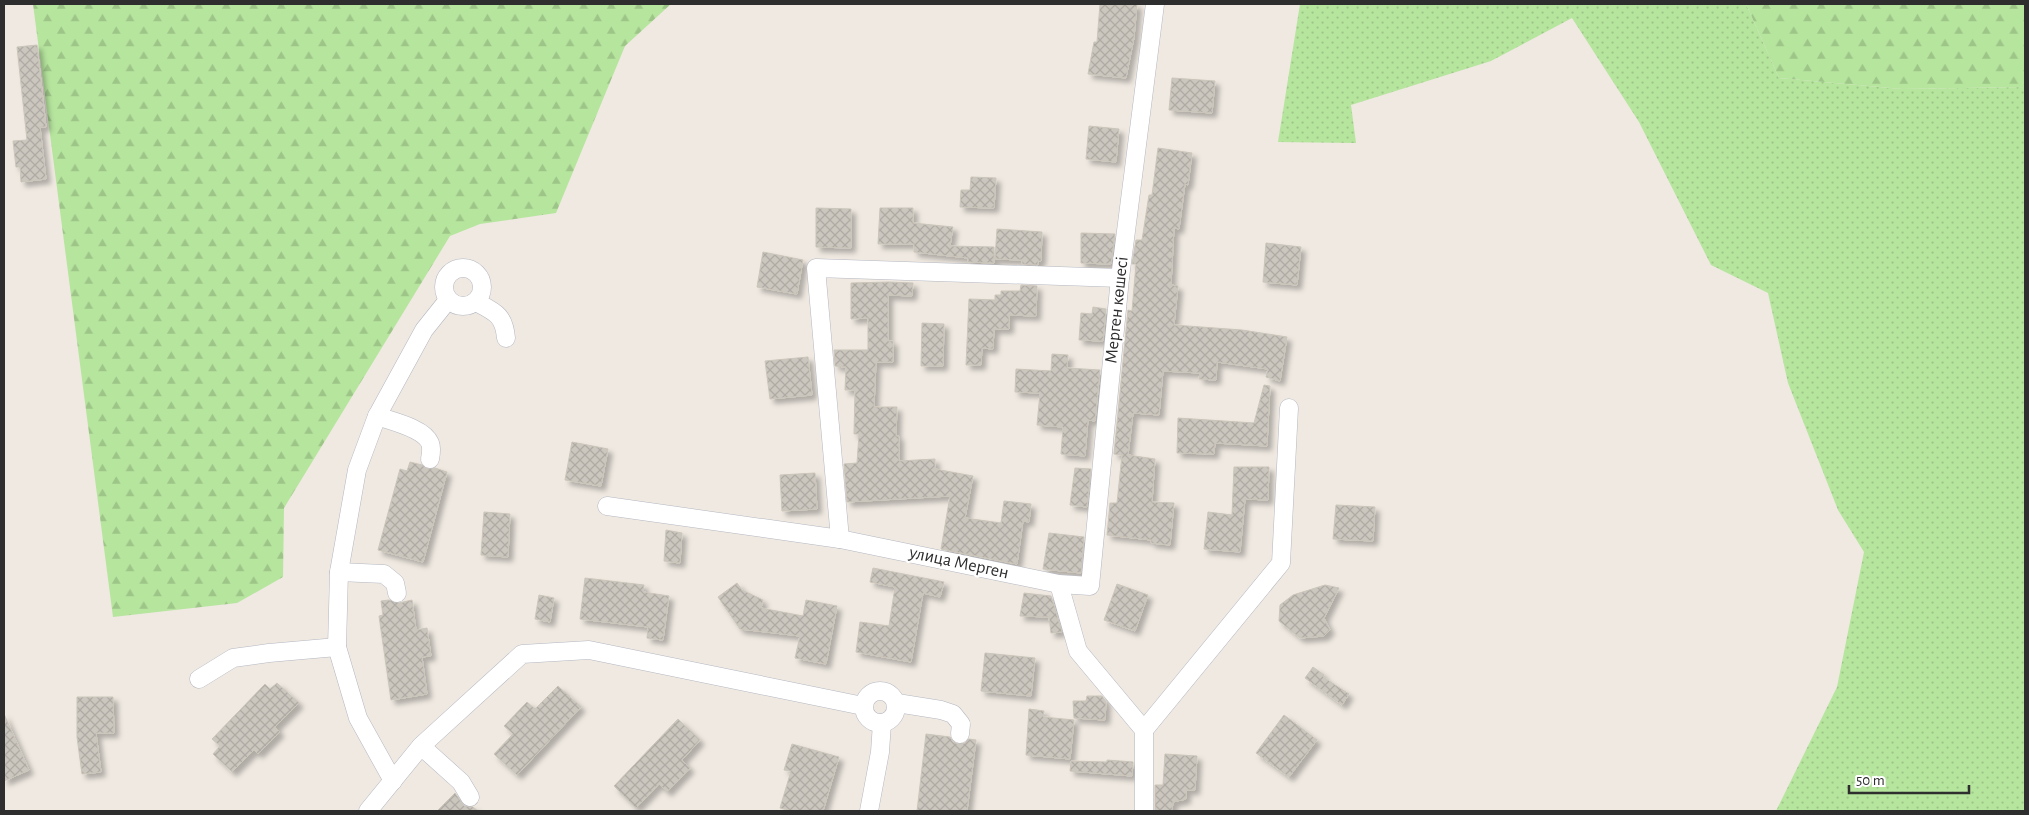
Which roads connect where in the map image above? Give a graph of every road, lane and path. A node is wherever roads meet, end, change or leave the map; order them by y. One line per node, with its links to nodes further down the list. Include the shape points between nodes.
1 (1155, 4): 2 (street, Мерген көшесі)
2 (1120, 278): 10 (street, via 816,268); 12 (street, Мерген көшесі, via 1090,586)
3 (448, 300): 4 (street, via 456,306); 4 (street, via 443,291 444,281 450,272 459,268 478,274 482,294); 7 (street, via 424,330)
4 (476, 302): 5 (street, via 493,311 505,324)
5 (506, 338)
6 (1289, 408): 19 (street, via 1281,563)
7 (377, 416): 8 (street, via 426,437 430,444); 11 (street, via 357,470)
8 (430, 459)
9 (607, 506): 10 (street, улица Мерген)
10 (840, 539): 12 (street, улица Мерген)
11 (339, 572): 13 (street, via 384,574 395,583); 14 (street)
12 (1059, 584): 19 (street, via 1078,651)
13 (397, 594)
14 (337, 647): 15 (street, via 233,658); 22 (street, via 358,718)
15 (198, 679)
16 (897, 703): 17 (street, via 891,694 882,690 873,691); 18 (street, via 896,712 890,720); 20 (street, via 953,714 960,724)
17 (863, 706): 18 (street, via 865,716 872,722); 21 (street, via 589,650 522,654)
18 (882, 723): 25 (street, via 880,752)
19 (1144, 730): 26 (street)
20 (960, 734)
21 (421, 746): 22 (street); 23 (street, via 461,782)
22 (393, 781): 24 (street)
23 (470, 797)
24 (368, 811)
25 (868, 811)
26 (1144, 811)

